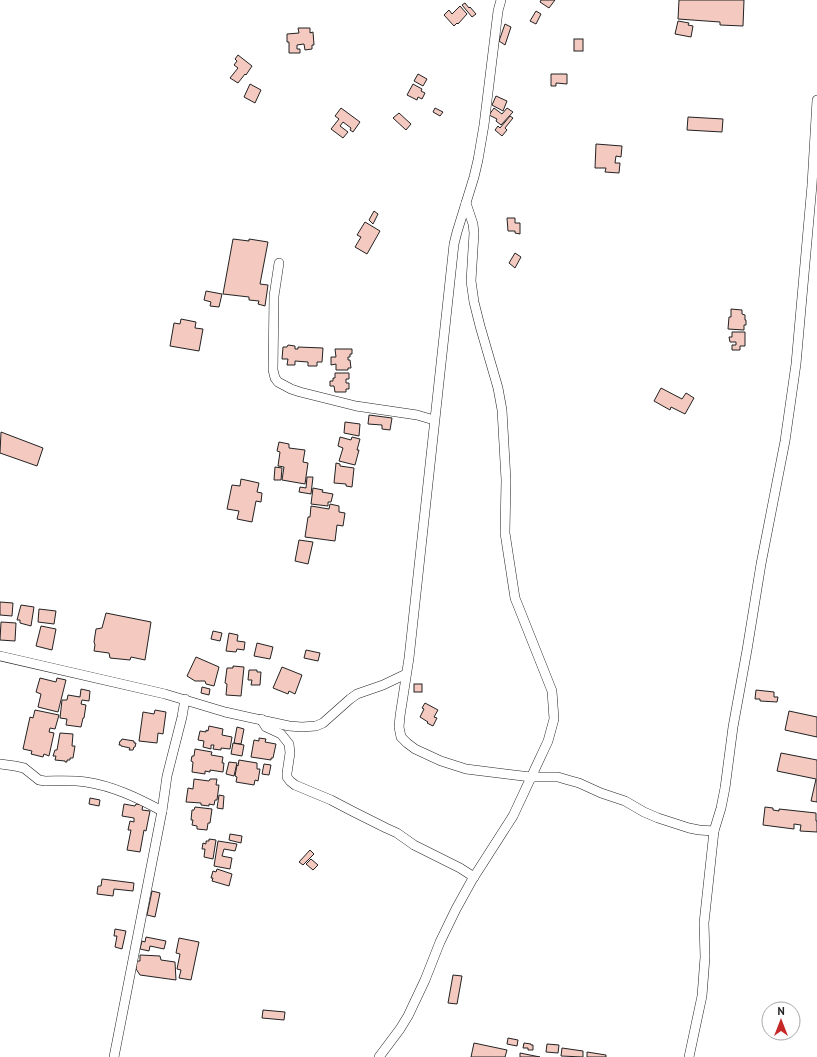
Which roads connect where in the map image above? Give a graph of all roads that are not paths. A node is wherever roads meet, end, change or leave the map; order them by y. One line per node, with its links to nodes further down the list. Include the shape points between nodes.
1 (501, 0): 4 (street, via 478,160)
2 (817, 100): 3 (street)
3 (814, 184): 14 (street, via 796,364 785,441 761,564 725,788)
4 (466, 203): 6 (street, via 454,244); 12 (street, via 474,233 471,281 474,302 502,410 506,480 505,533 515,598 552,691 554,719 548,741)
5 (279, 264): 6 (street, via 273,310 273,370 278,382 309,395)
6 (434, 420): 8 (street)
7 (0, 656): 9 (street)
8 (406, 674): 10 (street, via 357,694 316,726 289,726); 12 (street, via 399,727 401,737 407,743 441,761 466,769)
9 (185, 699): 10 (street); 13 (street, via 167,776)
10 (261, 720): 15 (street, via 266,727 282,734 289,744 287,777 290,782 397,833)
11 (0, 764): 13 (street, via 24,768 39,780 86,782 106,787 129,794)
12 (531, 776): 14 (street, via 558,777 578,783 663,820 694,829); 15 (street, via 513,816)
13 (162, 811): 16 (street)
14 (714, 831): 18 (street, via 704,923 702,996)
15 (474, 877): 17 (street, via 440,942 408,1016)
16 (114, 1057)
17 (379, 1057)
18 (689, 1057)

